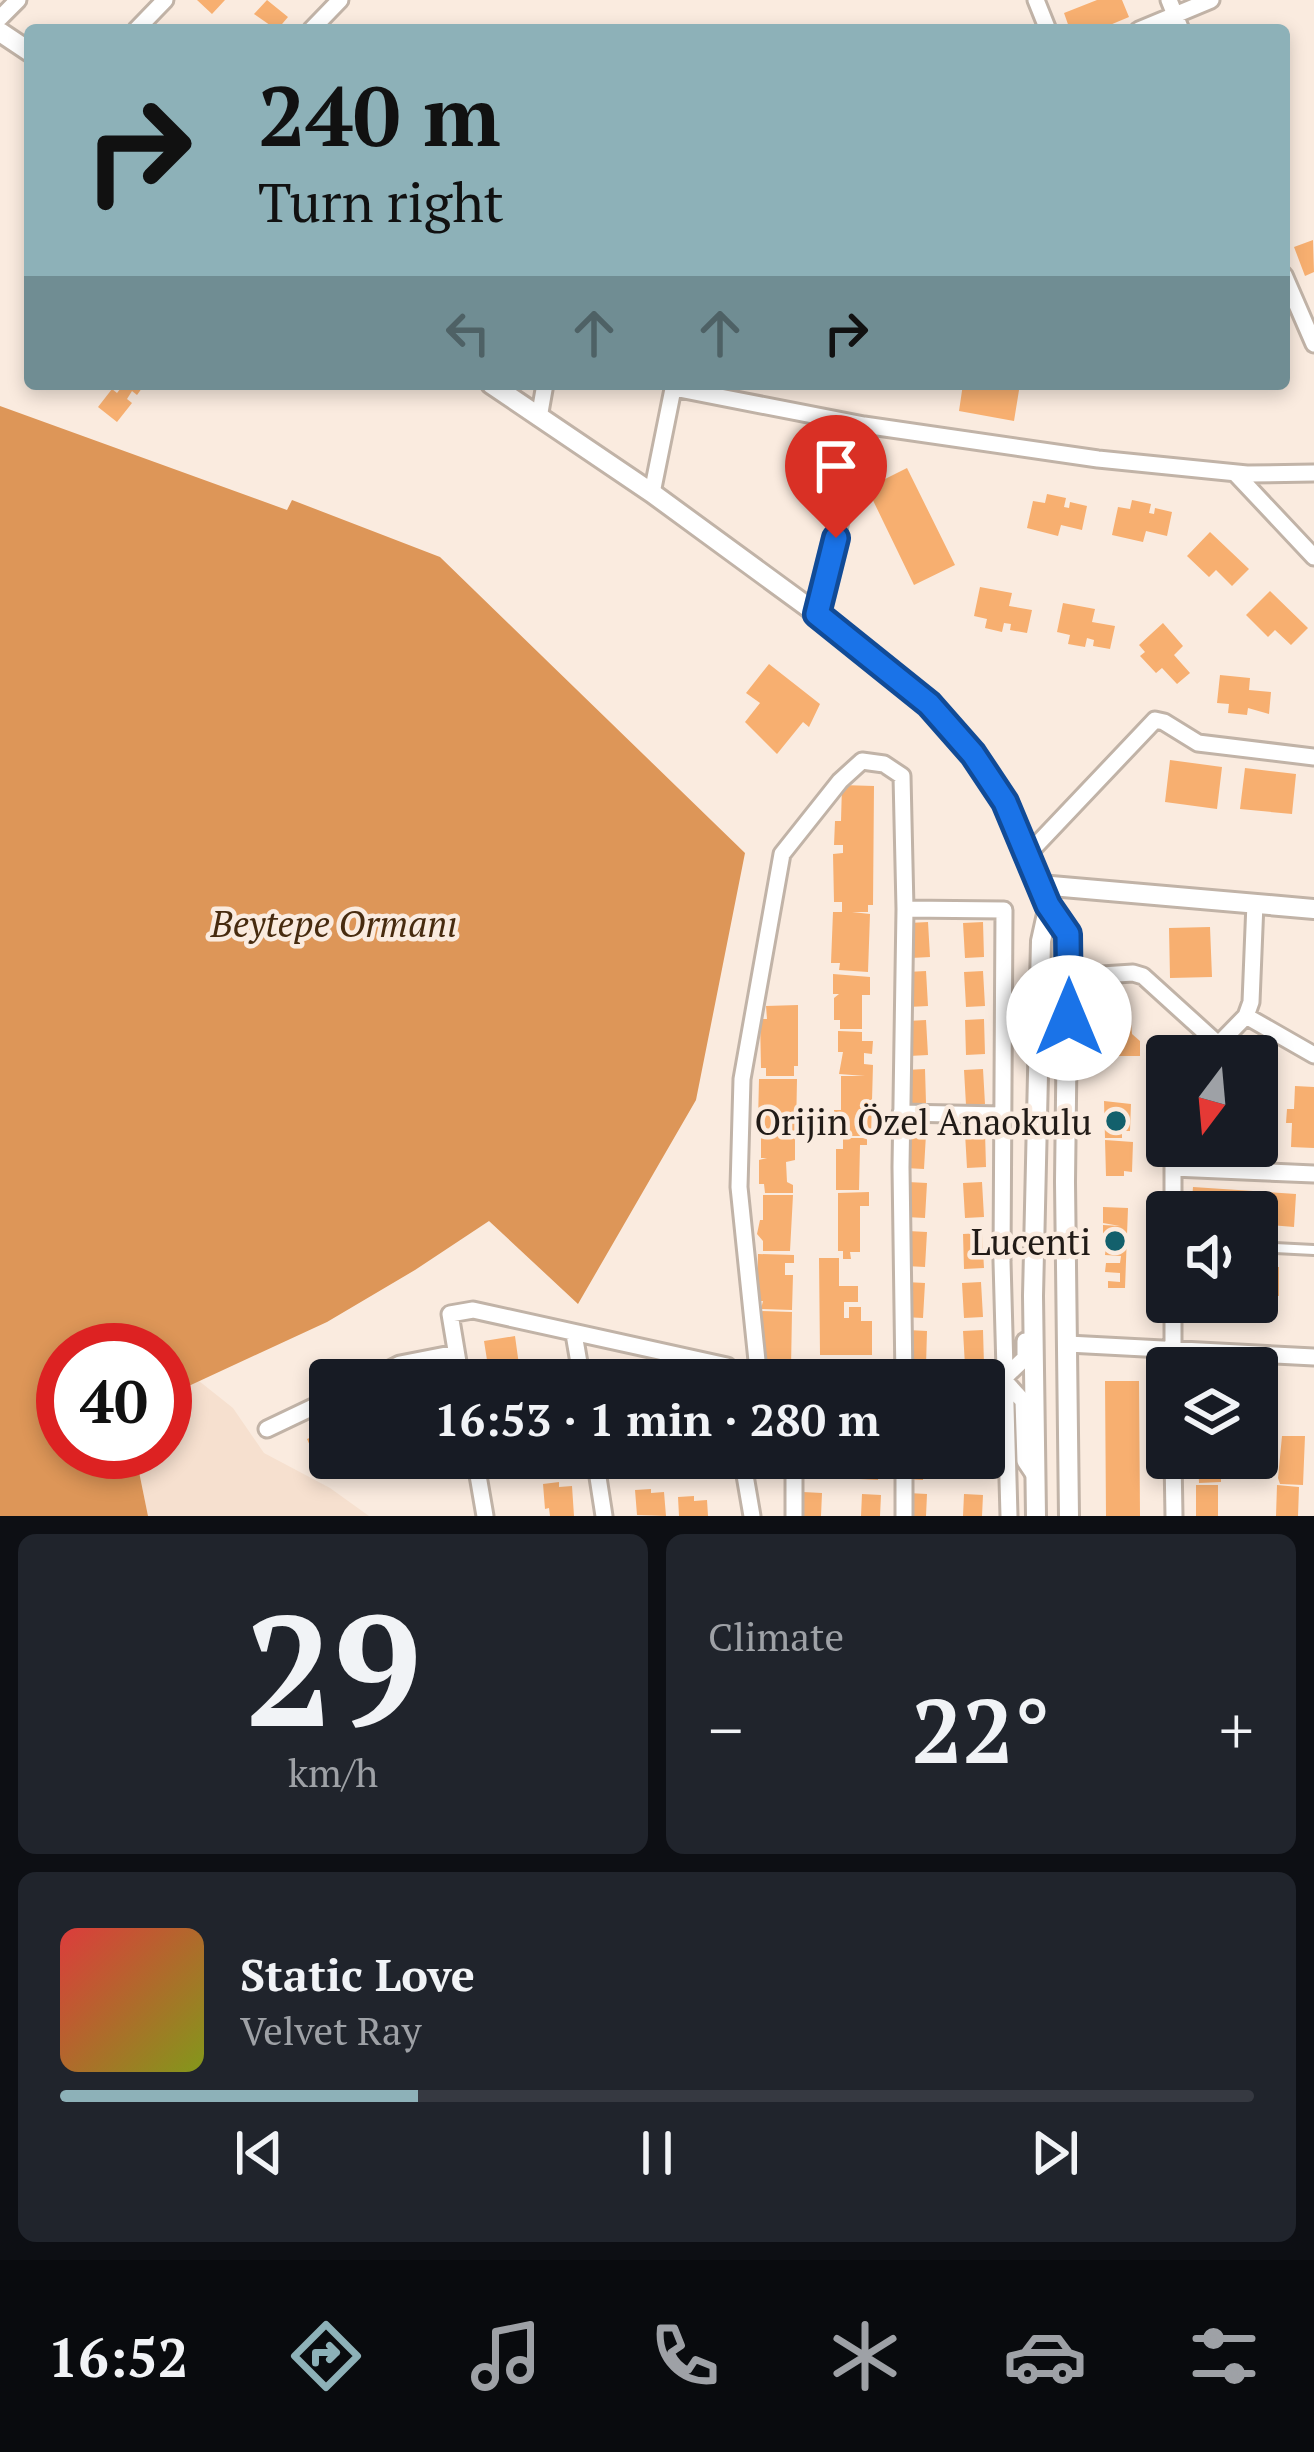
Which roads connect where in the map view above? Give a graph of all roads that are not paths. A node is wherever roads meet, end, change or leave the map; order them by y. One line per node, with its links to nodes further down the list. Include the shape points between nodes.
1 (18, 0): 6 (street)
2 (165, 0): 7 (street)
3 (340, 0): 8 (street)
4 (1211, 0): 5 (street)
5 (1175, 15)
6 (0, 18)
7 (142, 24)
8 (317, 24)
9 (1290, 289): 10 (street)
10 (1314, 344)
11 (499, 390): 15 (street)
12 (544, 390): 15 (street)
13 (673, 390): 19 (street)
14 (693, 390): 16 (street)
15 (538, 418): 19 (street)
16 (864, 425): 18 (street); 21 (street)
17 (1314, 472): 18 (street)
18 (1235, 473): 20 (street)
19 (652, 493): 21 (street)
20 (1314, 557)
21 (817, 614): 23 (street, via 929,704 973,754)
22 (1314, 758): 23 (street, via 1198,743 1155,720)
23 (1027, 855): 24 (street)
24 (1040, 885): 25 (street); 26 (street)
25 (1255, 903): 28 (street); 30 (street)
26 (1048, 905): 29 (street, via 1068,934); 41 (street)
27 (905, 909): 34 (street); 35 (street, via 1004,910); 53 (street, via 902,776 862,760 782,854 742,1078 739,1187)
28 (1314, 909)
29 (1070, 976): 31 (street, via 1143,976); 44 (street)
30 (1246, 1016): 32 (street); 33 (street)
31 (1198, 1035)
32 (1227, 1035)
33 (1314, 1055)
34 (901, 1113): 35 (street); 54 (street)
35 (1003, 1115): 55 (street)
36 (1173, 1168): 37 (street); 38 (street)
37 (1314, 1174)
38 (1173, 1191)
39 (1278, 1248): 40 (lane)
40 (1314, 1250)
41 (1033, 1296): 43 (street); 56 (street, via 1024,1305 1025,1358)
42 (574, 1334): 45 (street, via 473,1310 450,1314); 51 (street); 52 (street)
43 (1034, 1342): 44 (street); 61 (street)
44 (1068, 1344): 46 (street); 75 (street)
45 (456, 1353): 49 (street); 50 (street)
46 (1146, 1355)
47 (1314, 1357): 48 (street)
48 (1278, 1358)
49 (425, 1359)
50 (457, 1359)
51 (578, 1359)
52 (694, 1359)
53 (757, 1359)
54 (904, 1359)
55 (1004, 1359)
56 (1005, 1378)
57 (1005, 1380): 61 (street, via 1023,1401 1025,1461)
58 (1005, 1406): 73 (street)
59 (309, 1409): 60 (street)
60 (267, 1429)
61 (1035, 1476): 74 (street)
62 (479, 1479): 68 (street)
63 (598, 1479): 69 (street)
64 (746, 1479): 70 (street)
65 (794, 1479): 71 (street)
66 (904, 1479): 72 (street)
67 (1174, 1479): 76 (street)
68 (485, 1516)
69 (604, 1516)
70 (752, 1516)
71 (794, 1516)
72 (904, 1516)
73 (1009, 1516)
74 (1036, 1516)
75 (1070, 1516)
76 (1174, 1516)

